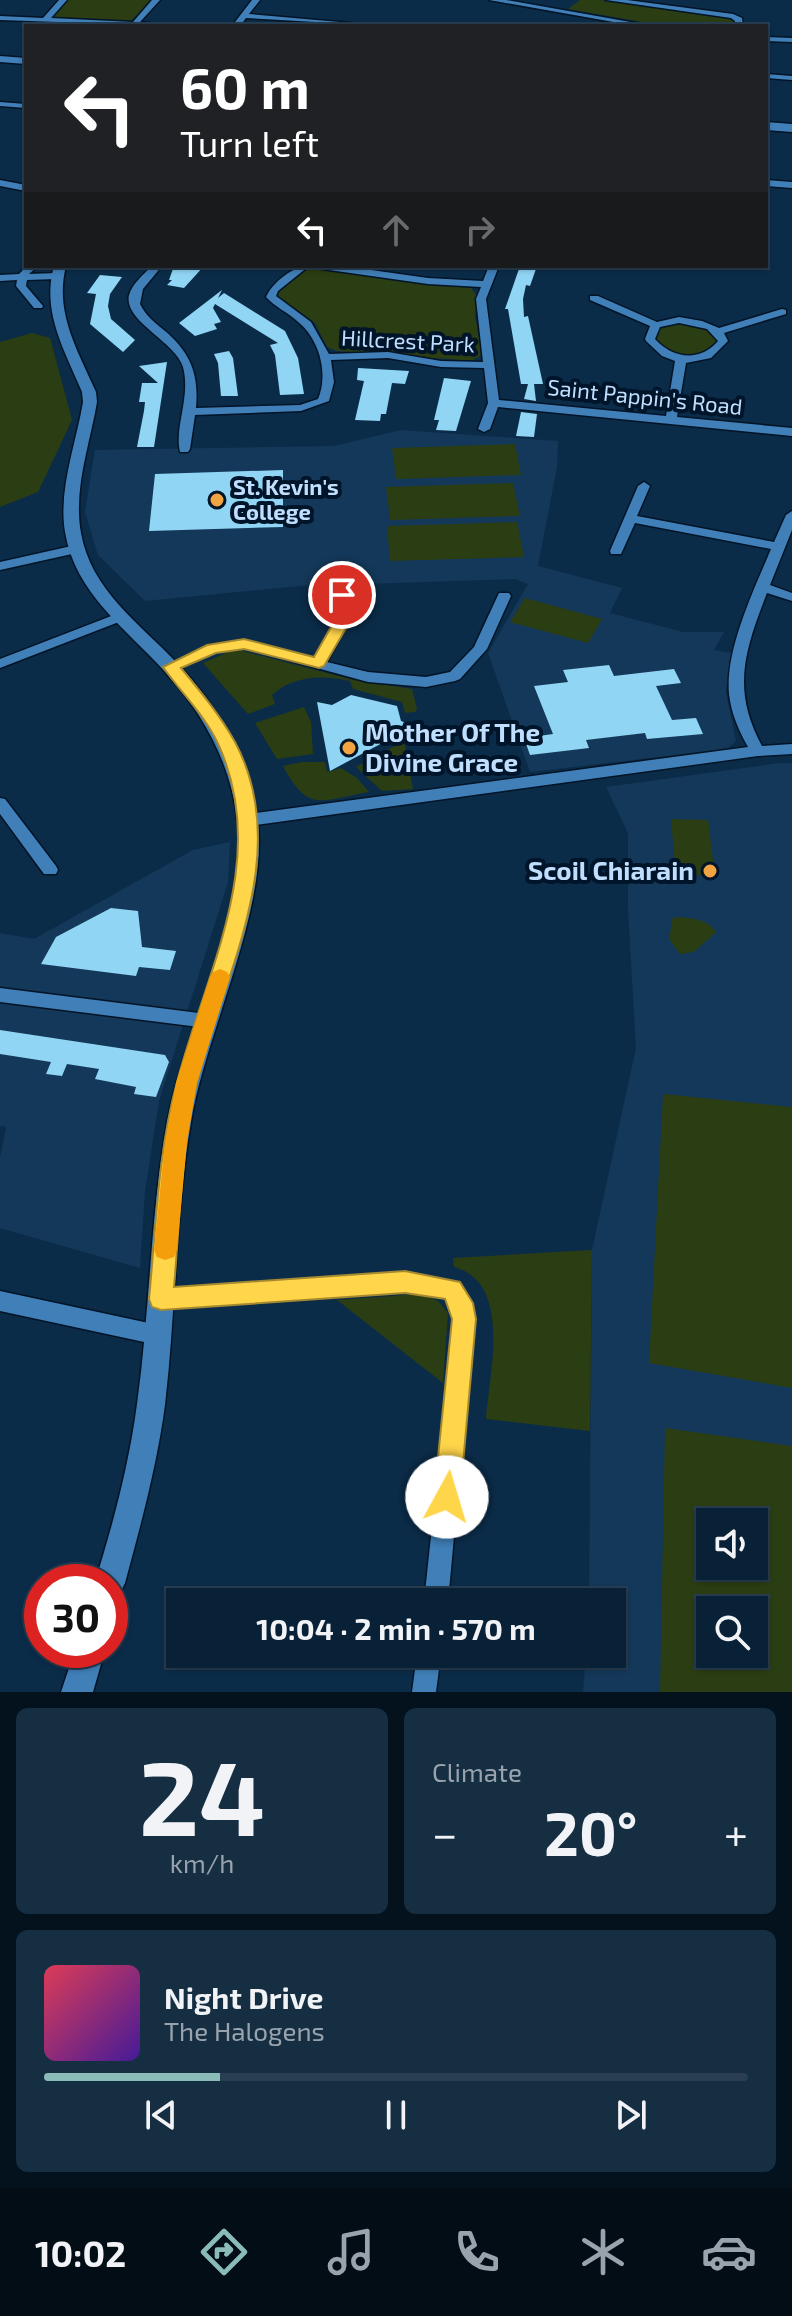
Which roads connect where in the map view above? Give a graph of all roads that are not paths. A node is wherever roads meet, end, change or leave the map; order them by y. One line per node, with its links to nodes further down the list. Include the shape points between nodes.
1 (63, 0): 9 (street)
2 (156, 0): 10 (street)
3 (256, 0): 6 (street)
4 (493, 0): 7 (street)
5 (610, 0): 15 (street, via 733,16)
6 (243, 16): 11 (street); 12 (street)
7 (597, 17): 13 (street); 14 (street)
8 (0, 18): 9 (street)
9 (45, 20): 10 (street)
10 (135, 24)
11 (237, 24)
12 (353, 24)
13 (589, 24)
14 (637, 24)
15 (739, 24)
16 (768, 39): 17 (street)
17 (792, 40)
18 (0, 59): 19 (main road)
19 (24, 61)
20 (768, 76): 21 (street)
21 (792, 78)
22 (0, 104): 23 (street)
23 (24, 106)
24 (768, 126): 25 (main road)
25 (792, 128)
26 (0, 183): 29 (street)
27 (768, 183): 28 (street)
28 (792, 185)
29 (24, 188)
30 (31, 268): 38 (street)
31 (155, 268): 49 (street, via 133,297 135,308 184,355 190,375)
32 (302, 268): 45 (street, Hillcrest Park, via 271,297 309,325)
33 (342, 268): 35 (street)
34 (493, 268): 39 (street, Hillcrest Park)
35 (363, 270): 39 (street)
36 (58, 271): 38 (street); 58 (street, via 54,300 90,402 70,498)
37 (0, 278): 38 (street)
38 (23, 278): 41 (street, via 21,286)
39 (486, 284): 47 (street, Hillcrest Park, via 481,299)
40 (594, 298): 43 (street)
41 (38, 306)
42 (782, 312): 44 (street)
43 (656, 325): 44 (street, via 679,320); 46 (street, via 653,344)
44 (719, 331): 46 (street, via 723,341 712,354)
45 (325, 357): 47 (street, Hillcrest Park, via 388,355); 49 (street, Hillcrest Park, via 329,391 312,406)
46 (681, 360): 50 (street)
47 (488, 365): 48 (street, Hillcrest Park)
48 (494, 403): 50 (street, Saint Pappin's Road); 51 (street)
49 (189, 412): 53 (street)
50 (671, 420): 52 (street, Saint Pappin's Road)
51 (484, 429)
52 (792, 432)
53 (184, 449)
54 (644, 486): 56 (street)
55 (792, 515): 57 (street)
56 (630, 518): 57 (street); 59 (street)
57 (779, 547): 61 (street)
58 (76, 549): 60 (street); 65 (street, via 92,582)
59 (616, 551)
60 (0, 566)
61 (764, 588): 64 (street); 70 (street, via 741,648 735,690 743,727)
62 (342, 595): 66 (street, via 344,618)
63 (504, 596): 66 (street, via 480,649 455,676 398,681)
64 (792, 597)
65 (119, 617): 67 (street); 68 (street)
66 (319, 663): 68 (street, via 244,644 213,648)
67 (0, 664)
68 (171, 667): 72 (street, via 227,743)
69 (792, 749): 70 (street)
70 (758, 751): 72 (street)
71 (0, 803): 73 (street)
72 (248, 820): 75 (street, via 246,883)
73 (50, 870)
74 (0, 995): 75 (street)
75 (207, 1021): 76 (street, via 176,1142)
76 (161, 1299): 78 (street); 80 (street, via 405,1282 452,1290 464,1319)
77 (0, 1301): 78 (street)
78 (158, 1335): 79 (street, via 139,1483)
79 (116, 1564)
80 (437, 1588)
81 (84, 1668): 83 (street)
82 (427, 1668): 84 (street)
83 (77, 1692)
84 (424, 1692)

